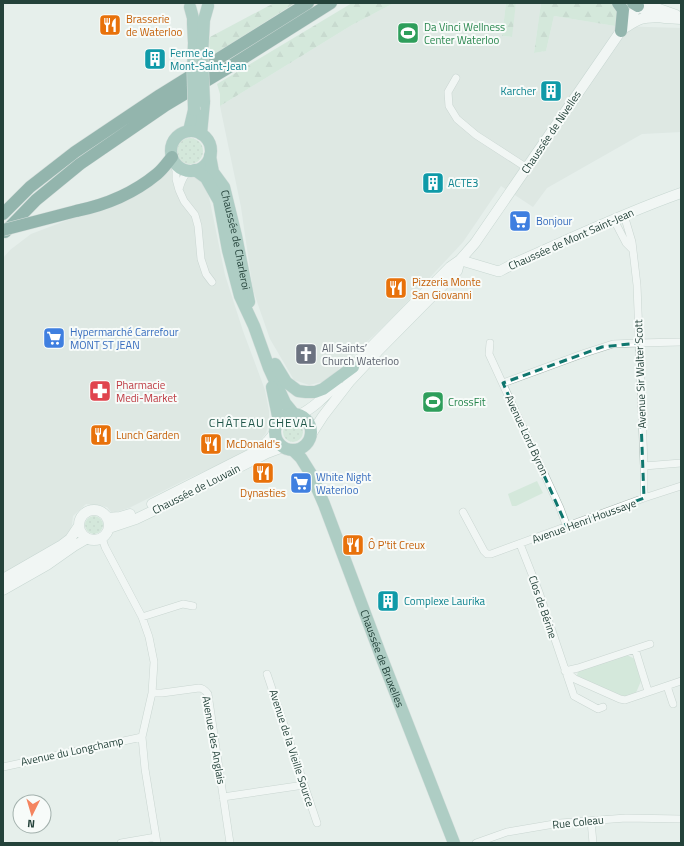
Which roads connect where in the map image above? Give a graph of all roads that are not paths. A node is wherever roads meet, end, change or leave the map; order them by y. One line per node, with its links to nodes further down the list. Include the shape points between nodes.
1 (308, 3): 21 (highway, via 75,152 30,187)
2 (331, 3): 25 (highway, via 166,105 80,164 36,200)
3 (618, 3): 11 (highway, via 624,10)
4 (661, 3): 8 (main road)
5 (640, 4): 8 (main road); 9 (main road); 11 (main road, Chaussée de Nivelles)
6 (188, 5): 7 (main road, via 197,10); 12 (main road, via 193,18 194,43)
7 (209, 5): 12 (main road)
8 (670, 13): 10 (main road)
9 (658, 17): 10 (main road); 11 (main road, via 638,19)
10 (681, 17)
11 (622, 31): 17 (main road, Chaussée de Nivelles)
12 (198, 59): 14 (main road, bridge); 14 (main road, bridge, via 204,102)
13 (456, 78): 17 (street, via 448,92 450,106 457,119 476,135)
14 (195, 132): 15 (main road, via 208,141); 16 (main road, via 183,132 174,140 171,145)
15 (210, 156): 18 (main road, via 204,165); 29 (main road, Chaussée de Charleroi, via 213,172 224,188 229,205)
16 (173, 160): 18 (main road, via 179,167); 19 (street); 24 (highway, bridge, via 134,190 112,201)
17 (526, 168): 27 (main road, Chaussée de Nivelles, via 475,243)
18 (192, 170): 19 (street, via 185,174); 29 (main road, Chaussée de Charleroi, via 206,178 219,201 238,289)
19 (179, 190): 28 (street, via 195,215 201,259)
20 (681, 193): 22 (main road, Chaussée de Mont Saint-Jean)
21 (3, 214)
22 (624, 215): 23 (main road, Chaussée de Mont Saint-Jean); 26 (street, Avenue Sir Walter Scott)
23 (614, 220): 26 (street, Avenue Sir Walter Scott); 27 (main road, Chaussée de Mont Saint-Jean, via 500,270)
24 (3, 230)
25 (3, 235)
26 (632, 249): 33 (street, Avenue Sir Walter Scott, via 637,285)
27 (460, 260): 34 (main road, Chaussée de Nivelles, via 450,267); 39 (main road, Chaussée de Nivelles, via 457,270 350,381)
28 (212, 282)
29 (254, 326): 30 (main road, Chaussée de Charleroi)
30 (258, 338): 34 (main road, via 286,382 298,391 315,392 323,389); 35 (main road, Chaussée de Charleroi)
31 (681, 342): 33 (street)
32 (490, 343): 36 (street, Avenue Lord Byron, via 489,354)
33 (638, 343): 36 (street, via 613,344); 42 (street, Avenue Sir Walter Scott)
34 (353, 367): 37 (main road, Chaussée de Nivelles, via 314,406 306,412)
35 (269, 368): 37 (main road, Chaussée de Charleroi, via 285,403); 38 (main road, Chaussée de Charleroi)
36 (503, 382): 49 (street, Avenue Lord Byron)
37 (296, 414): 38 (main road, via 283,417); 39 (main road, via 304,417 310,425)
38 (277, 426): 40 (main road, via 278,443); 47 (main road, Chaussée de Louvain, via 264,446 255,452)
39 (310, 438): 40 (main road, via 304,447); 43 (main road)
40 (288, 449): 43 (main road, via 301,458); 47 (main road, Chaussée de Louvain, via 267,453 136,519)
41 (681, 463): 42 (street)
42 (644, 466): 45 (street, Avenue Sir Walter Scott)
43 (311, 474): 79 (main road, Chaussée de Bruxelles)
44 (681, 486): 45 (street, Avenue Henri Houssaye)
45 (644, 498): 49 (street, Avenue Henri Houssaye)
46 (463, 512): 52 (street, Avenue Henri Houssaye, via 487,554)
47 (108, 523): 48 (main road, via 103,513 90,510 80,518); 50 (main road, via 105,536)
48 (78, 527): 51 (main road); 53 (main road, via 64,544)
49 (567, 527): 52 (street, Avenue Henri Houssaye)
50 (102, 538): 51 (main road); 58 (street)
51 (86, 539): 55 (main road)
52 (520, 544): 61 (street, Clos de Bérine)
53 (38, 559): 54 (main road); 55 (main road, via 30,568 12,578 10,581)
54 (3, 579)
55 (13, 584): 56 (main road)
56 (3, 590)
57 (193, 606): 58 (street, via 183,604)
58 (142, 617): 66 (street, via 154,662)
59 (650, 644): 60 (street)
60 (635, 649): 61 (street); 65 (street)
61 (565, 671): 65 (street, via 575,679 620,699 625,700); 68 (street, Clos de Bérine, via 574,696 598,709)
62 (268, 674): 71 (street, Avenue de la Vieille Source)
63 (681, 681): 64 (street)
64 (667, 686): 65 (street); 67 (street)
65 (648, 691)
66 (152, 693): 69 (street); 72 (street, Avenue des Anglais, via 199,688 206,691)
67 (673, 704)
68 (603, 707)
69 (142, 736): 70 (street, Avenue du Longchamp); 76 (street)
70 (3, 767)
71 (304, 785): 72 (street); 75 (street, Avenue de la Vieille Source)
72 (224, 797): 78 (street, Avenue des Anglais)
73 (681, 819): 74 (street, Rue Coleau)
74 (591, 820): 80 (street, Rue Coleau, via 518,830); 81 (street)
75 (317, 823)
76 (156, 840): 77 (street)
77 (121, 843)
78 (230, 843)
79 (454, 843)
80 (476, 843)
81 (592, 843)

